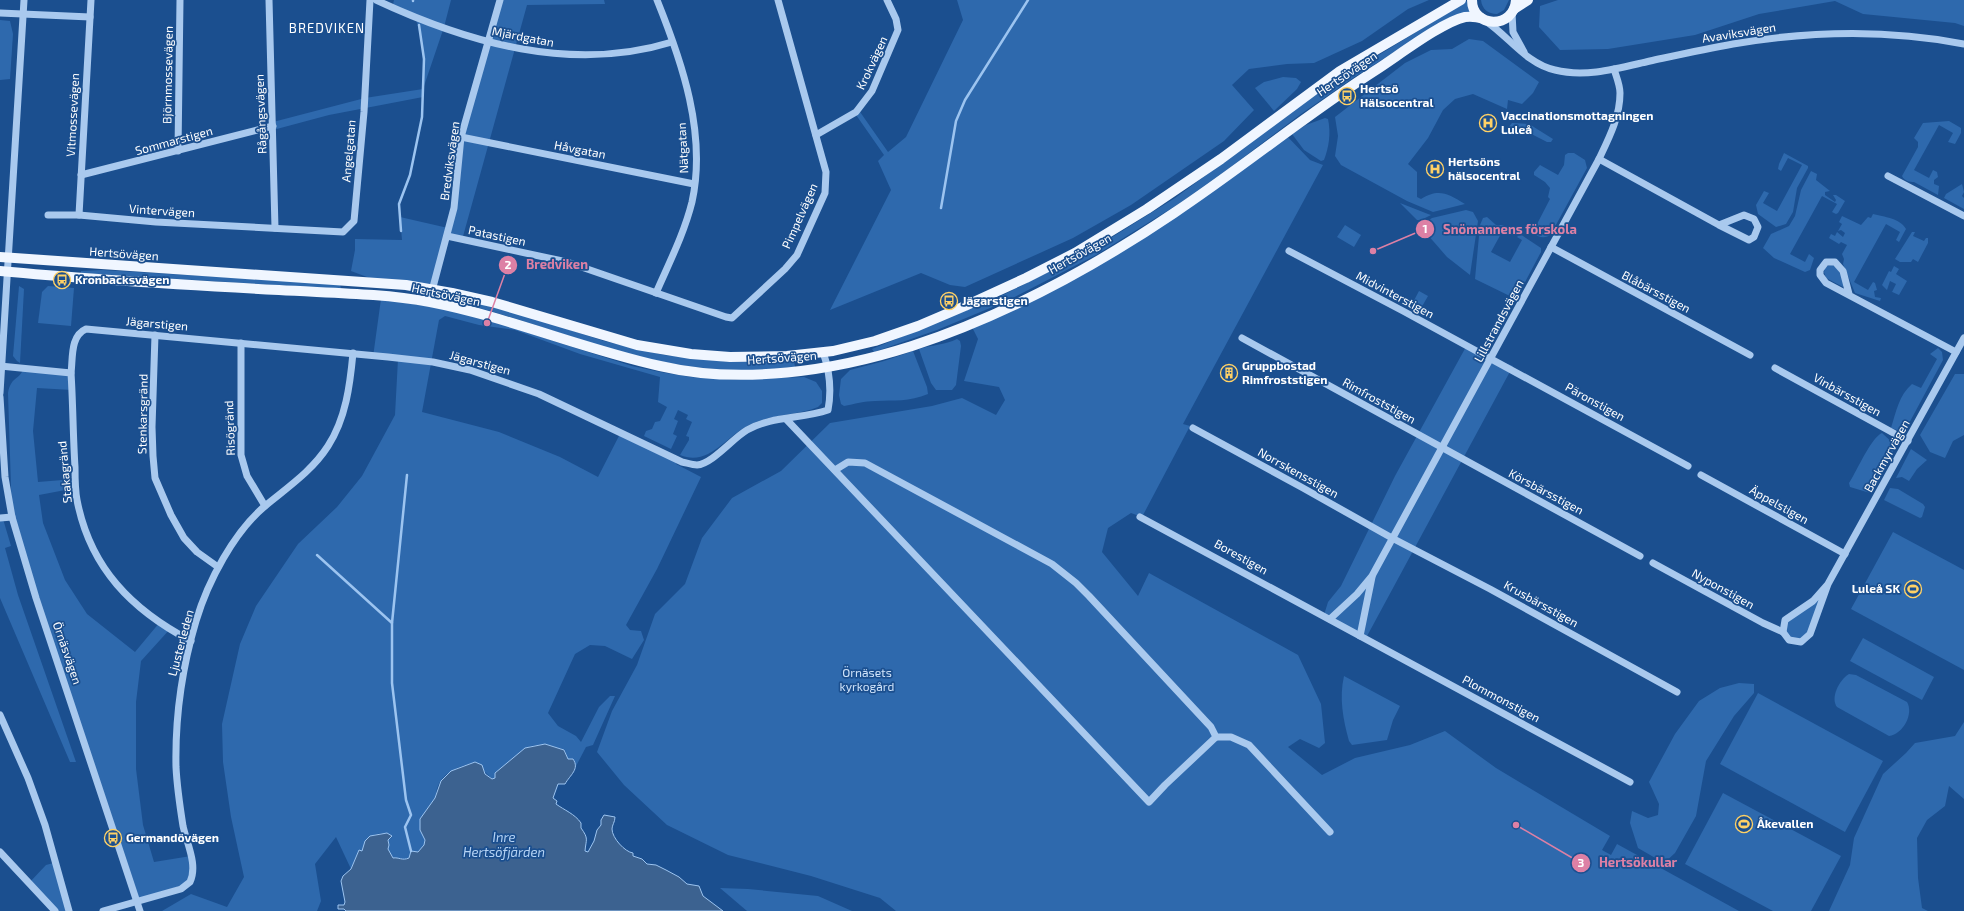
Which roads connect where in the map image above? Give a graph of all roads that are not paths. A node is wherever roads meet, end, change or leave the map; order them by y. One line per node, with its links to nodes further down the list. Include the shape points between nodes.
1 (24, 0): 16 (street)
2 (91, 0): 17 (street, Vitmossevägen)
3 (180, 0): 27 (street, Björnmossevägen)
4 (269, 0): 24 (street, Rågångsvägen)
5 (370, 0): 36 (street, Angelgatan, via 364,112 354,221 343,232)
6 (376, 0): 19 (street, Mjärdgatan)
7 (500, 0): 19 (street, Bredviksvägen)
8 (657, 0): 20 (street, Nätgatan)
9 (778, 0): 25 (street, Pimpelvägen)
10 (887, 0): 25 (street, Krokvägen, via 898,30 872,91 856,112)
11 (1461, 0): 50 (main road, Hertsövägen, via 1340,71 1215,163 1075,253 1026,278 918,326 875,340)
12 (1472, 0): 18 (main road, via 1473,8)
13 (1528, 0): 14 (main road)
14 (1514, 7): 18 (main road, Hertsövägen, via 1500,22); 22 (street, Avaviksvägen, via 1512,32)
15 (0, 13): 16 (street)
16 (23, 13): 17 (street); 40 (street)
17 (90, 17): 29 (street, Vitmossevägen)
18 (1483, 19): 22 (street, Avaviksvägen); 56 (main road, Hertsövägen, via 1472,16 1460,19 1433,33 1312,113 1173,214 1040,291 978,320 915,345)
19 (488, 42): 20 (street, Mjärdgatan, via 538,52 588,55 638,50); 26 (street, Bredviksvägen)
20 (672, 42): 31 (street, Nätgatan, via 691,113 696,160)
21 (1964, 44): 23 (street, Avaviksvägen, via 1891,35 1807,35 1734,44)
22 (1525, 54): 23 (street, Avaviksvägen, via 1544,67 1561,71 1580,74)
23 (1614, 69): 28 (street, Lillstrandsvägen, via 1620,92 1619,110)
24 (273, 126): 27 (street, Sommarstigen); 36 (street, Rågångsvägen)
25 (816, 135): 43 (street, Pimpelvägen, via 826,172 826,188 800,249 785,269 732,318)
26 (462, 137): 31 (street, Håvgatan); 37 (street, Bredviksvägen, via 454,208)
27 (178, 151): 29 (street, Sommarstigen)
28 (1599, 159): 35 (street); 38 (street, Lillstrandsvägen)
29 (81, 175): 33 (street, Vitmossevägen)
30 (1888, 176): 34 (street)
31 (694, 184): 43 (street, Nätgatan, via 692,202 680,239)
32 (48, 215): 33 (street, Vintervägen)
33 (78, 215): 36 (street, Vintervägen)
34 (1964, 216)
35 (1719, 226): 35 (street, via 1744,215 1754,219 1758,227 1754,237 1749,240)
36 (275, 228)
37 (446, 236): 42 (street, Bredviksvägen); 43 (street, Patastigen, via 567,262)
38 (1551, 247): 53 (street, Blåbärsstigen); 54 (street, Lillstrandsvägen)
39 (1289, 251): 54 (street, Midvinterstigen)
40 (4, 257): 41 (street); 42 (main road, Hertsövägen, via 374,283)
41 (3, 271): 45 (main road, Hertsövägen, via 85,279 364,295); 55 (street)
42 (432, 290): 45 (street, Bredviksvägen); 50 (main road, Hertsövägen, via 492,302 616,340 660,350 730,357 787,356)
43 (656, 293)
44 (1849, 294): 44 (street, via 1822,280 1820,270 1826,262 1835,262 1840,266); 51 (street)
45 (429, 302): 56 (main road, Hertsövägen, via 662,367 710,373 764,374)
46 (155, 335): 49 (street, Jägarstigen); 58 (street, Jägarstigen, via 86,329 79,332 75,340); 76 (street, Stenkarsgränd, via 152,456 155,478 171,516 184,538 197,552)
47 (1242, 338): 64 (street, Rimfroststigen)
48 (1964, 338): 51 (street, Backmyrvägen)
49 (241, 343): 52 (street, Jägarstigen); 68 (street, Risögränd, via 241,455 247,476)
50 (822, 352): 56 (street, Jägarstigen)
51 (1956, 352): 63 (street, Backmyrvägen)
52 (353, 354): 61 (street, Jägarstigen, via 433,362 504,381 539,394 682,462 695,465 707,461 752,427); 68 (street, Ljusterleden, via 350,388 343,414 328,446 312,467)
53 (1750, 355)
54 (1491, 358): 64 (street, Lillstrandsvägen); 65 (street, Päronstigen)
55 (1, 366): 58 (street); 59 (street)
56 (828, 368): 61 (street, Jägarstigen, via 832,393 828,410)
57 (1775, 368): 63 (street, Vinbärsstigen)
58 (72, 373): 82 (street, Stakagränd, via 77,500 89,541 111,578 130,598 146,613)
59 (0, 393)
60 (0, 397): 70 (street, Örnäsvägen, via 4,471)
61 (786, 419): 66 (street)
62 (1193, 428): 72 (street, Norrskensstigen)
63 (1908, 441): 73 (street, Backmyrvägen)
64 (1442, 448): 72 (street, Lillstrandsvägen); 74 (street, Körsbärsstigen)
65 (1688, 466)
66 (835, 470): 85 (street, via 848,462 865,463 1052,564 1089,596 1202,717); 85 (street, via 1149,802)
67 (1701, 475): 73 (street, Äppelstigen)
68 (265, 506): 76 (street, Ljusterleden, via 248,524)
69 (1140, 516): 79 (street, Borestigen)
70 (12, 517): 71 (street); 89 (street, Örnäsvägen, via 36,598)
71 (0, 518)
72 (1392, 538): 77 (street, Lillstrandsvägen); 83 (street, Krusbärsstigen)
73 (1845, 554): 78 (street, Backmyrvägen)
74 (1640, 556)
75 (1653, 563): 80 (street, Nyponstigen)
76 (218, 567): 82 (street, Ljusterleden, via 196,620)
77 (1372, 576): 79 (street, Lillstrandsvägen); 81 (street, Lillstrandsvägen)
78 (1828, 584): 80 (street, Backmyrvägen, via 1813,600 1785,620); 80 (street, Backmyrvägen, via 1806,640 1791,642)
79 (1330, 619): 81 (street)
80 (1783, 632)
81 (1360, 636): 86 (street, Plommonstigen)
82 (191, 640): 89 (street, Ljusterleden, via 182,678 176,738 179,799 193,865 192,878 181,889)
83 (1678, 692)
84 (0, 715): 91 (street, via 28,778 45,825)
85 (1216, 737): 87 (street, via 1231,737 1249,745)
86 (1630, 782)
87 (1330, 832)
88 (0, 852): 90 (street)
89 (138, 901): 92 (street); 93 (street, Örnäsvägen)
90 (55, 911)
91 (69, 911)
92 (103, 911)
93 (140, 911)

